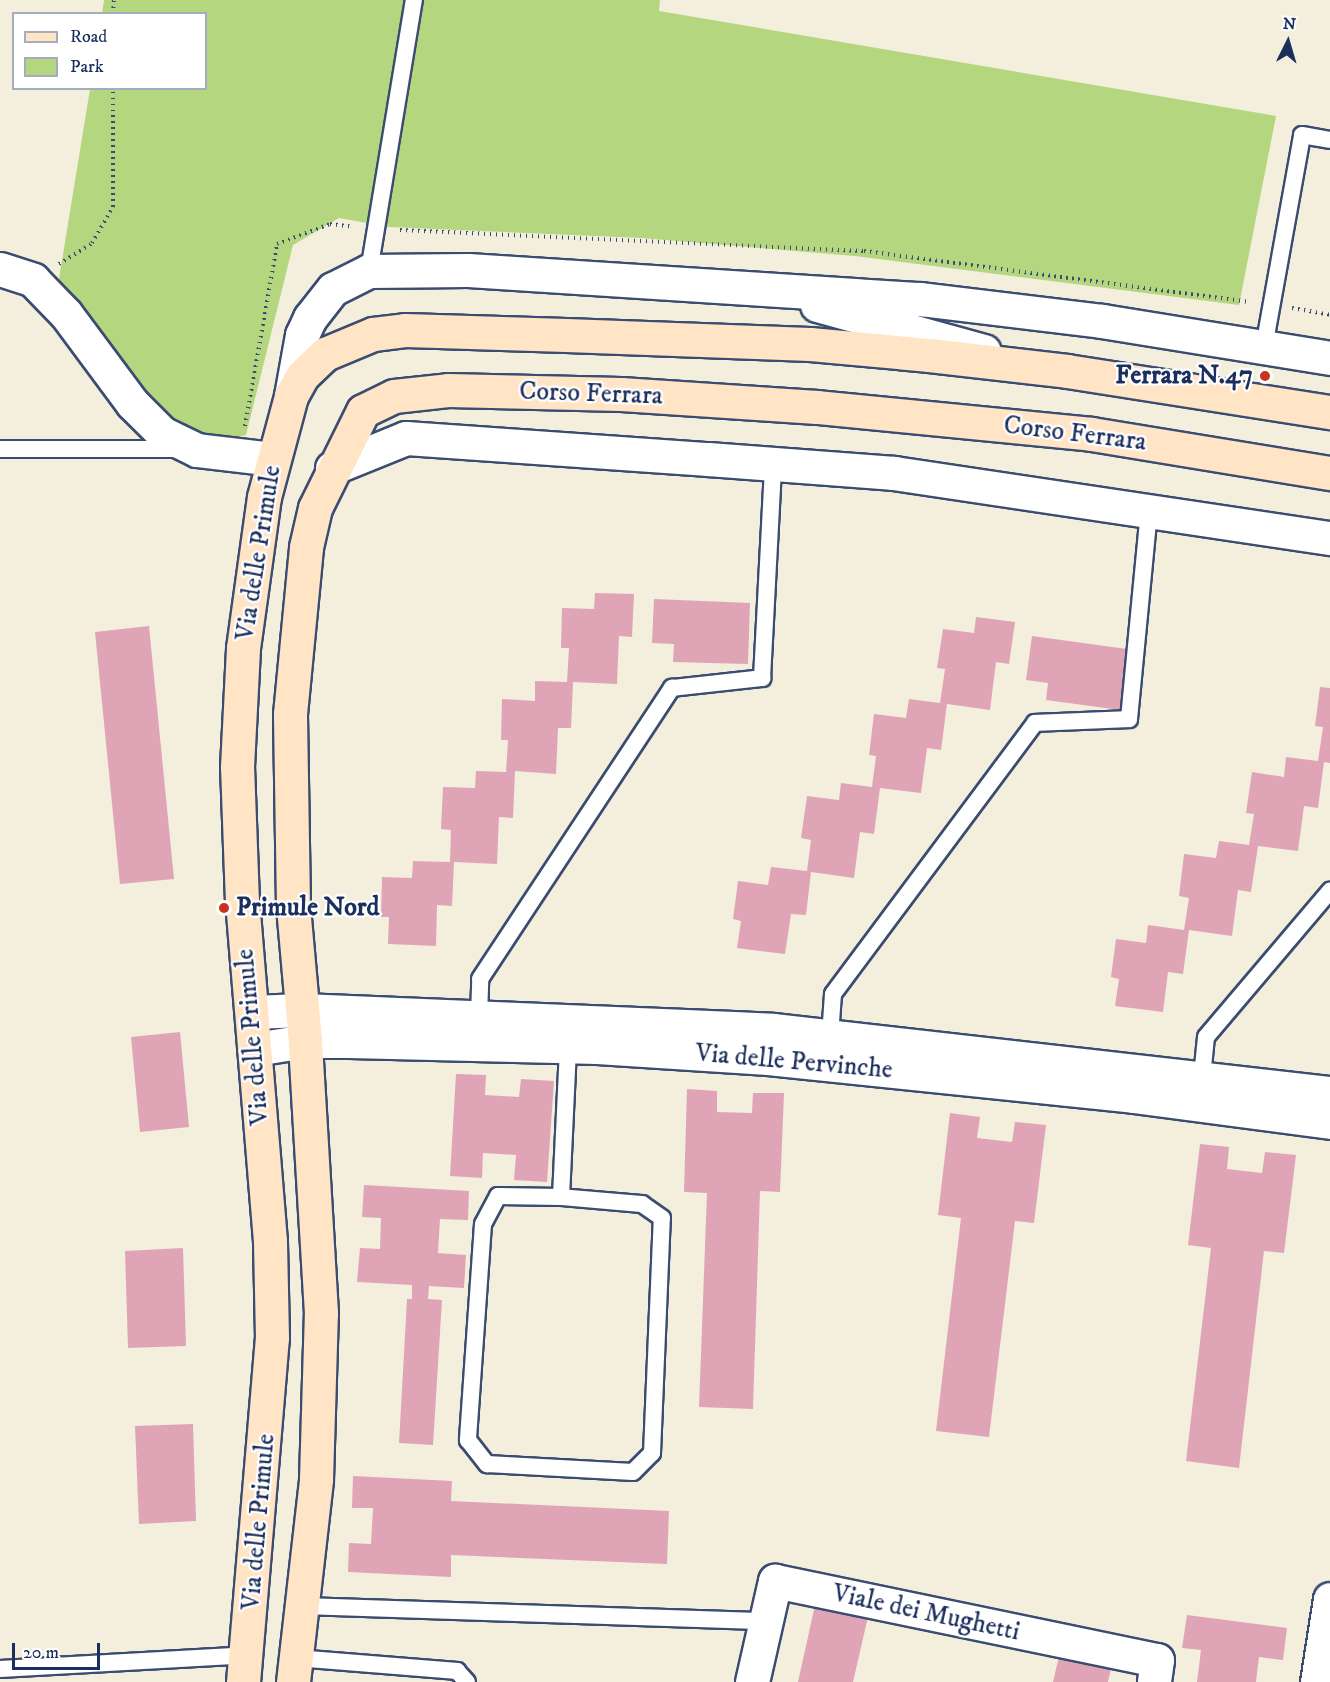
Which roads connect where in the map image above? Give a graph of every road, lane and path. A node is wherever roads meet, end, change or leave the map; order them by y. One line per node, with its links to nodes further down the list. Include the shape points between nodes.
1 (414, 0): 5 (lane)
2 (113, 90): 6 (path, via 113,207 92,243)
3 (1330, 140): 8 (lane, via 1302,135)
4 (0, 269): 6 (street)
5 (369, 270): 7 (street, via 468,270); 11 (street, via 333,289 310,318 302,335)
6 (33, 280): 14 (street, via 66,314 132,403 162,433)
7 (750, 287): 8 (street, via 921,299 1102,321); 10 (street)
8 (1264, 347): 9 (street)
9 (1330, 358)
10 (1067, 371): 11 (main road, via 810,344 405,330 350,340 325,354 302,376); 12 (main road)
11 (291, 396): 15 (main road, Via delle Primule)
12 (1330, 412)
13 (0, 450): 14 (lane)
14 (197, 450): 15 (street)
15 (272, 459): 22 (main road, Via delle Primule, via 245,636 237,767 242,902)
16 (773, 465): 17 (street, via 406,438); 19 (street, via 894,473); 23 (lane, via 762,678 672,688 480,979)
17 (332, 468): 18 (main road, Corso Ferrara, via 363,411 394,396 448,390 621,394 829,408 1091,434); 24 (main road, Via delle Primule, via 315,508 306,547 290,714 293,906)
18 (1330, 473)
19 (1149, 510): 20 (street); 25 (lane, Via delle Pervinche, via 1129,719 1035,723 833,994)
20 (1330, 538)
21 (1330, 891): 28 (lane, via 1206,1037)
22 (252, 1012): 24 (street, Via delle Pervinche); 27 (main road, Via delle Primule)
23 (479, 1016): 24 (street, Via delle Pervinche); 25 (street, Via delle Pervinche)
24 (303, 1025): 26 (street, Via delle Pervinche); 27 (street, Via delle Pervinche); 33 (main road, Via delle Primule, via 318,1237 321,1405)
25 (830, 1036): 28 (street, Via delle Pervinche)
26 (568, 1047): 30 (street, Via delle Pervinche, via 768,1058); 31 (lane)
27 (255, 1049): 35 (main road, Via delle Primule, via 270,1241 272,1338)
28 (1202, 1077): 29 (street, Via delle Pervinche)
29 (1330, 1094)
30 (1330, 1122)
31 (561, 1197): 31 (lane, via 642,1204 662,1218 652,1453 633,1472 487,1464 468,1440 483,1224 498,1196)
32 (1330, 1599): 41 (street)
33 (303, 1606): 34 (lane); 37 (main road, Via delle Primule)
34 (766, 1621): 39 (street, Viale dei Mughetti); 40 (street, Viale dei Mughetti, via 775,1581 1157,1660)
35 (245, 1668): 36 (lane)
36 (0, 1669)
37 (294, 1670): 38 (lane, via 457,1671)
38 (467, 1682)
39 (752, 1682)
40 (1154, 1682)
41 (1317, 1682)

